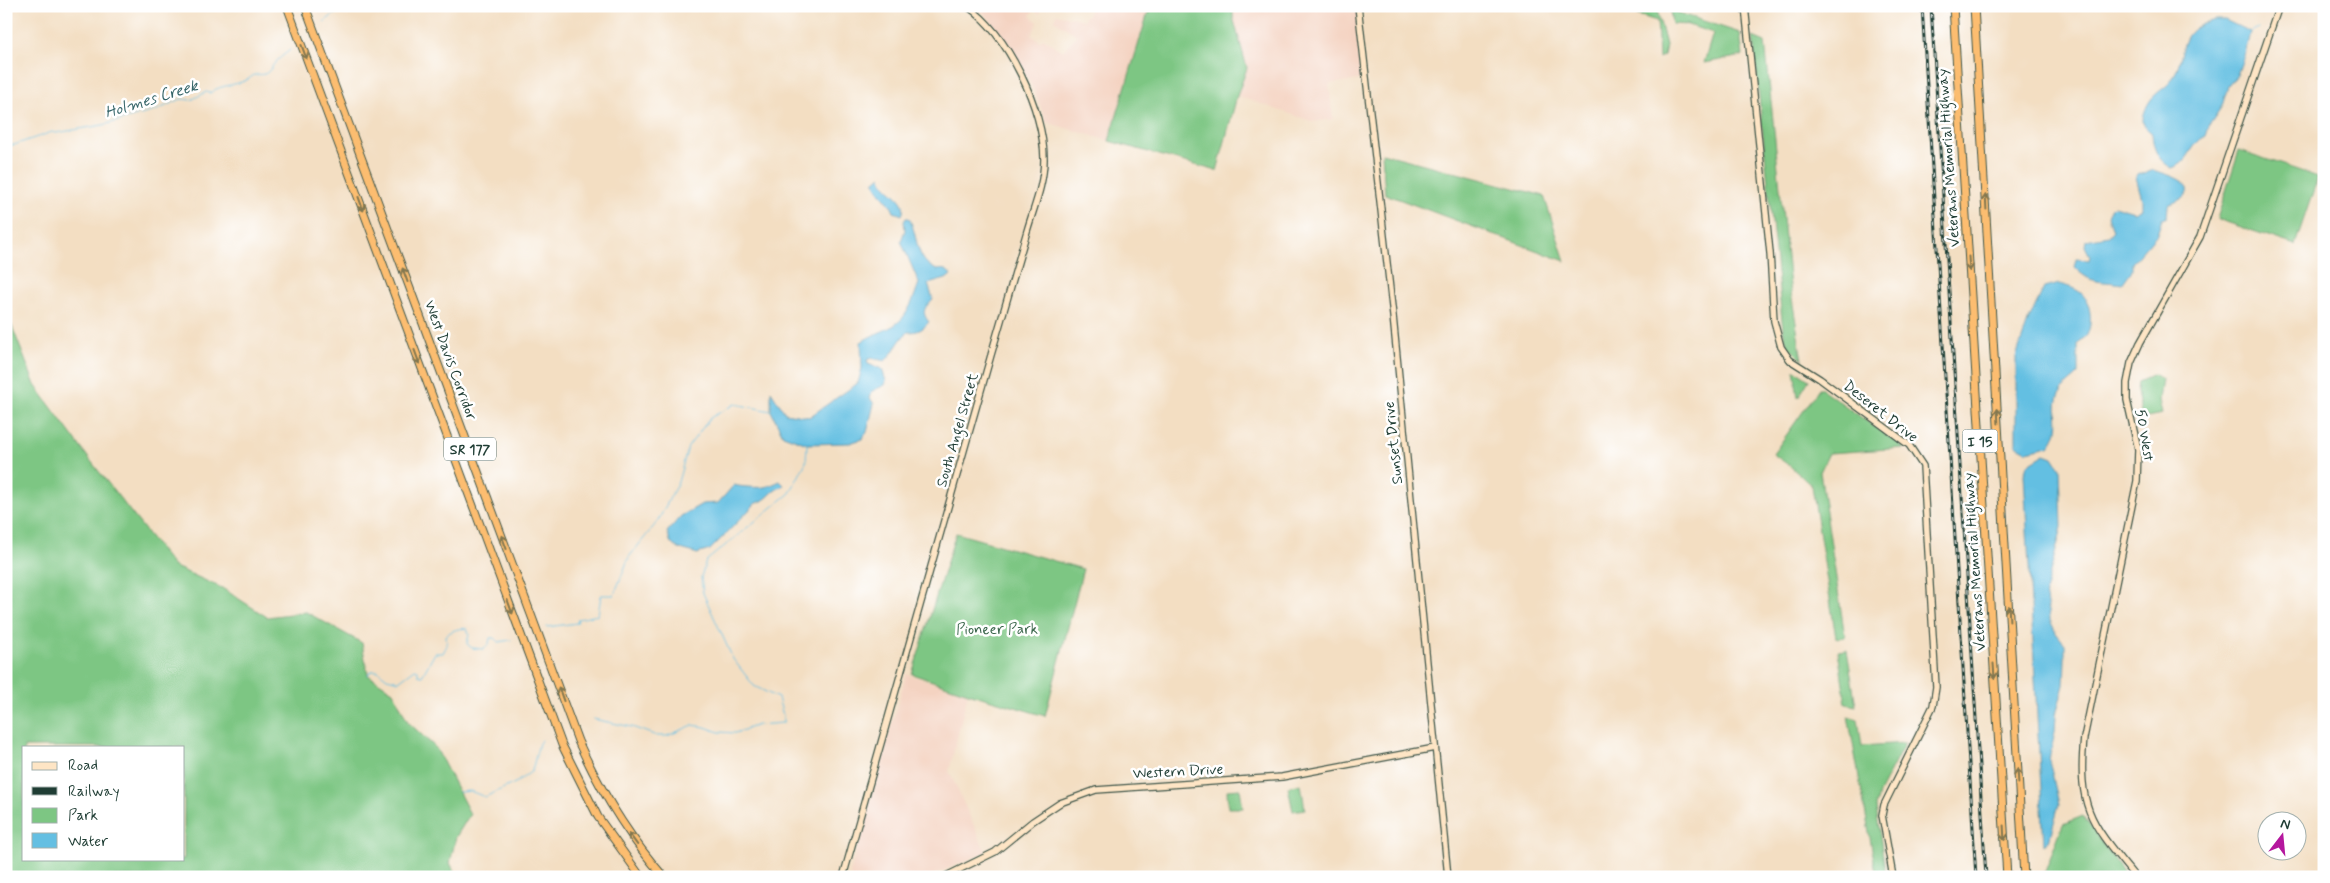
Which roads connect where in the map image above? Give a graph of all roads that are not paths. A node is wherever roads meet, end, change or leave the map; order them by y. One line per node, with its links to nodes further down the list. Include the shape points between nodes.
1 (287, 6): 10 (highway, West Davis Corridor / SR 177, one-way to 10, via 562,745 598,817)
2 (305, 6): 11 (highway, West Davis Corridor / SR 177, one-way to 2, via 618,816 578,741)
3 (967, 6): 12 (street, South Angel Street, via 995,34 1028,90 1042,134 1044,161 1039,192)
4 (1358, 6): 9 (street, Sunset Drive, via 1393,316)
5 (1745, 6): 15 (street, Deseret Drive, via 1774,320 1781,347 1790,360 1909,445 1922,466 1936,687 1933,706 1884,805 1882,815)
6 (1953, 6): 16 (highway, Veterans Memorial Highway / I 15, one-way to 16)
7 (1974, 6): 17 (highway, Veterans Memorial Highway / I 15, one-way to 7)
8 (2279, 6): 18 (street, 50 West, via 2206,224 2140,343 2127,383 2127,400 2138,449 2137,481 2084,738 2081,770 2084,801 2090,817)
9 (1435, 748): 13 (street, Western Drive, via 1282,777 1096,790 1060,803 994,852); 14 (street, Sunset Drive)
10 (641, 877)
11 (664, 877)
12 (844, 877)
13 (944, 877)
14 (1448, 877)
15 (1894, 877)
16 (2007, 877)
17 (2024, 877)
18 (2135, 877)

